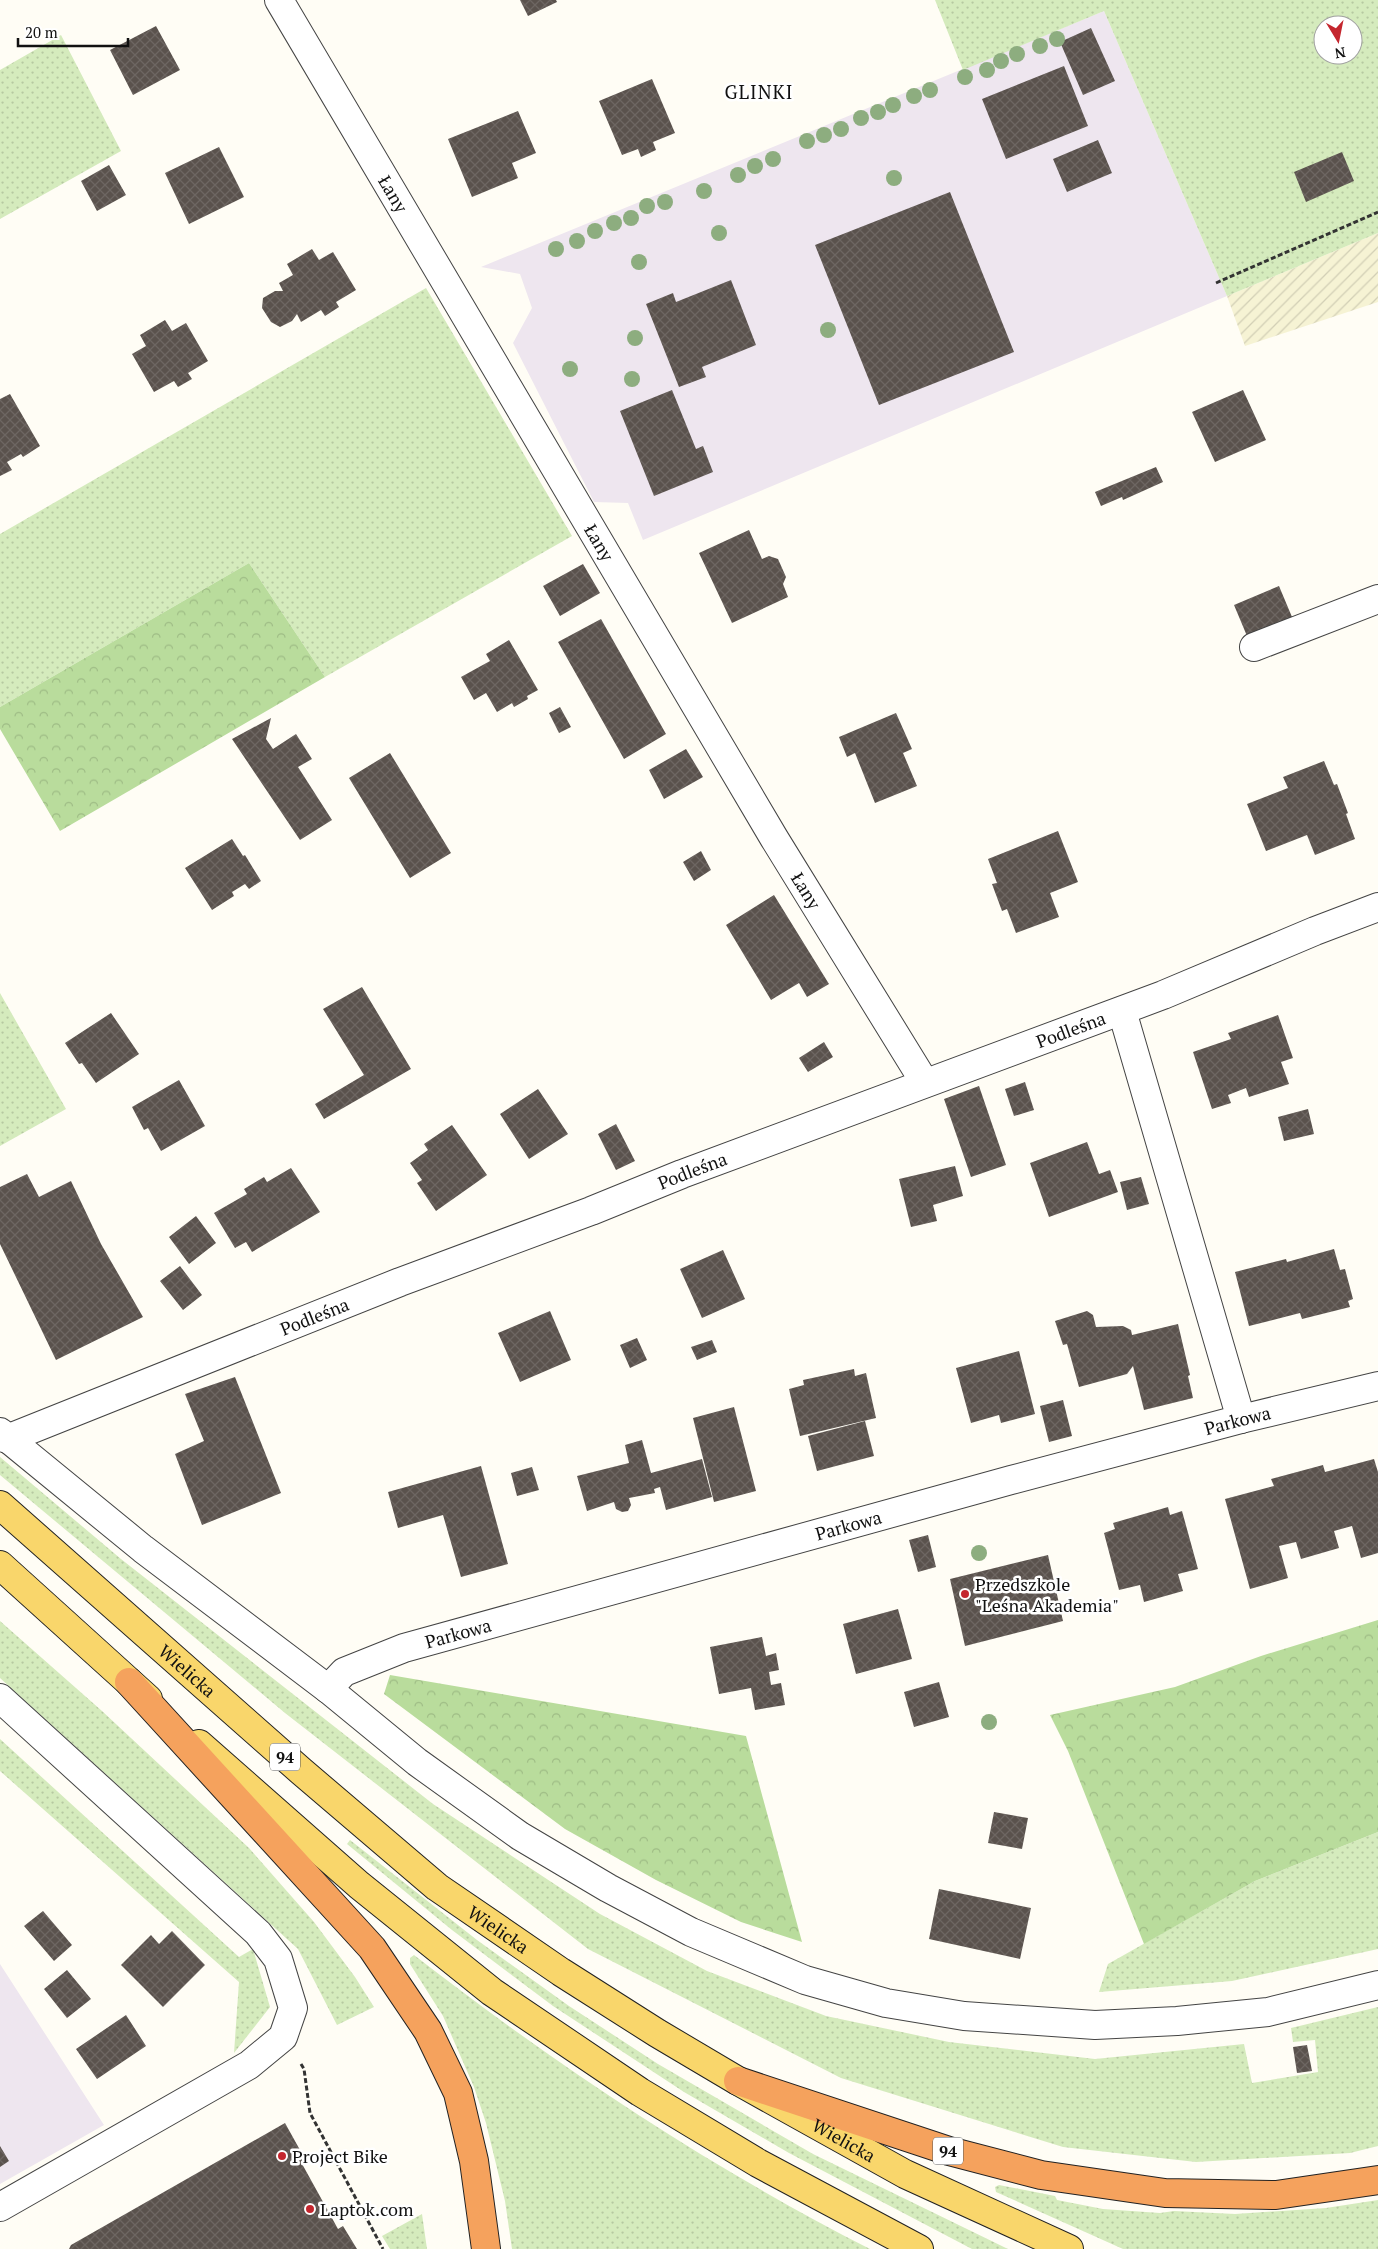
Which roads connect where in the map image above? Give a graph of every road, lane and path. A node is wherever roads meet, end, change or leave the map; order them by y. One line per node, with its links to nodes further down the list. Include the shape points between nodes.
1 (279, 0): 8 (street, Łany, via 774,838)
2 (1378, 212): 3 (path)
3 (1216, 283)
4 (1378, 599): 5 (street)
5 (1254, 647)
6 (1378, 907): 7 (street, Podleśna)
7 (1122, 1011): 8 (street, Podleśna); 10 (street)
8 (925, 1083): 11 (street, Podleśna)
9 (1378, 1386): 10 (street, Parkowa)
10 (1241, 1419): 15 (street, Parkowa, via 404,1648 344,1672)
11 (4, 1436): 15 (street, via 143,1549)
12 (0, 1505): 19 (main road, Wielicka / 94, via 437,1887 657,2034)
13 (0, 1565): 14 (main road)
14 (129, 1682): 23 (highway, via 372,1948 428,2031 458,2094 474,2161); 24 (main road, via 359,1886 492,1992 640,2092 758,2163)
15 (328, 1689): 17 (street, via 417,1762 520,1836 608,1888 691,1932 796,1976 886,2003 964,2016 1095,2025 1268,2012)
16 (0, 1698): 21 (street, via 258,1933 278,1959 293,2008 283,2037 249,2065)
17 (1378, 1985)
18 (304, 2069): 22 (path, via 310,2113)
19 (738, 2081): 20 (highway, 94, via 949,2151 1041,2175 1165,2193 1276,2194); 25 (main road, Wielicka, via 905,2174)
20 (1378, 2180)
21 (0, 2207)
22 (383, 2249)
23 (486, 2249)
24 (919, 2249)
25 (1069, 2249)

